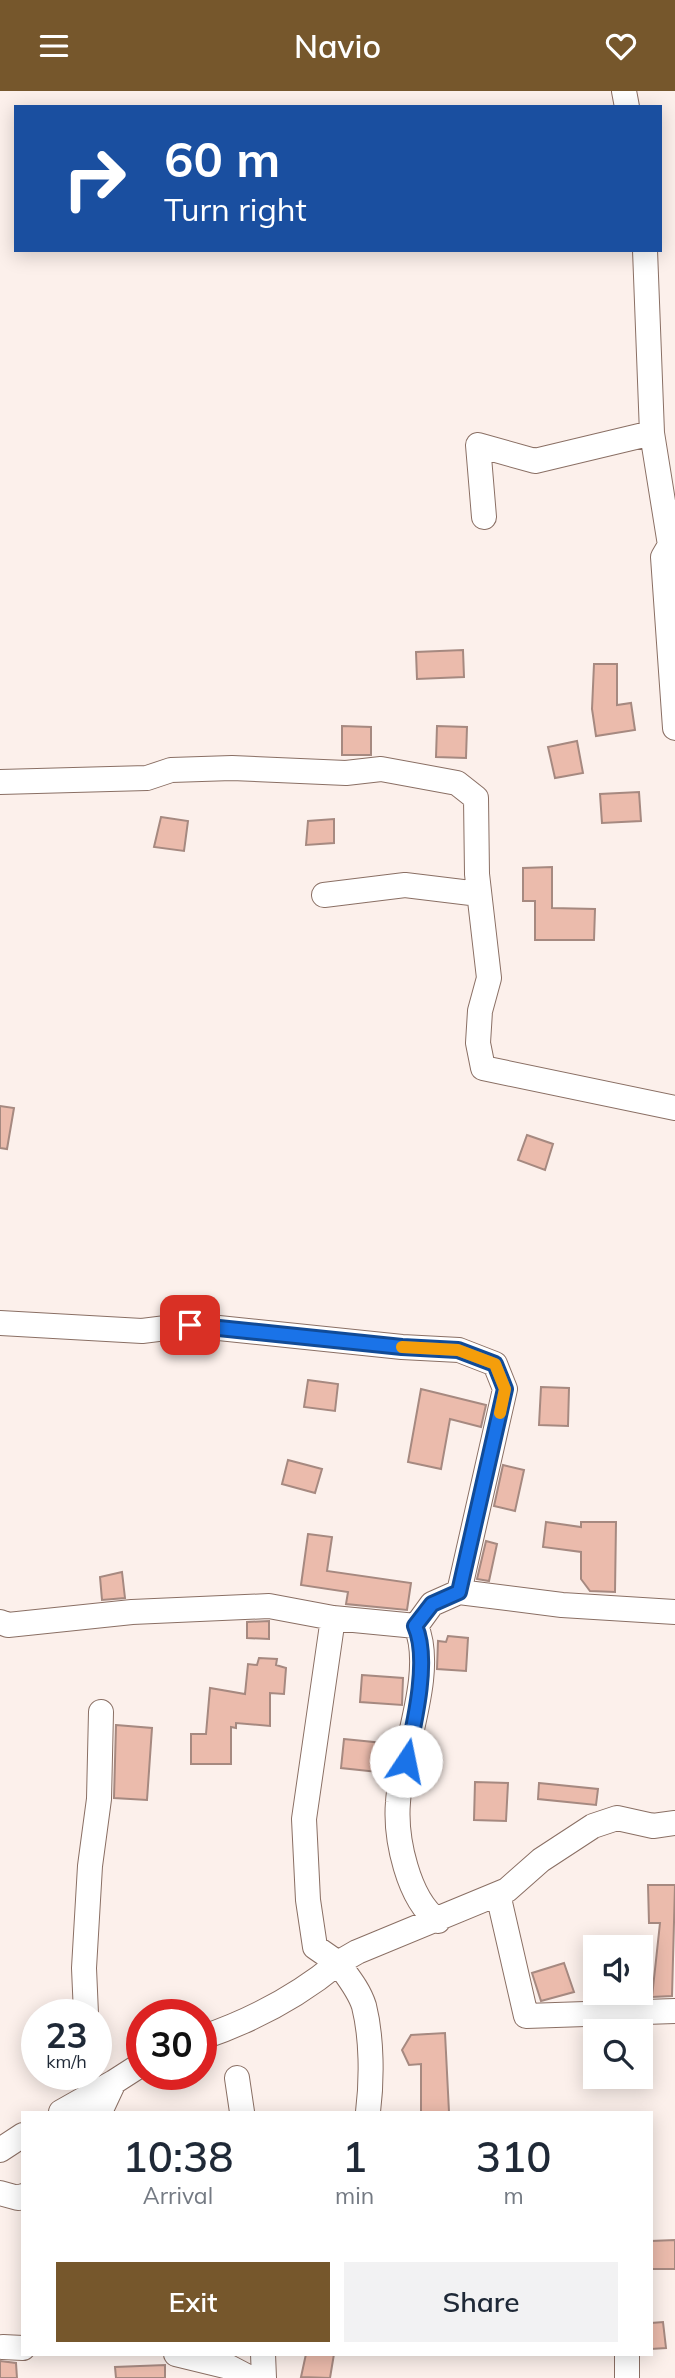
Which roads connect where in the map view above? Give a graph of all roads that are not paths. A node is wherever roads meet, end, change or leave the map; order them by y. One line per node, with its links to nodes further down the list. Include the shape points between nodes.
1 (645, 252): 2 (street)
2 (652, 433): 3 (street, via 535,461 478,445); 4 (street)
3 (484, 517)
4 (672, 544): 5 (street, via 663,557)
5 (675, 729)
6 (0, 782): 7 (street, via 147,778 171,770 232,768 346,773 381,769 457,783 476,798)
7 (479, 894): 8 (street, via 405,885); 9 (street, via 489,978 480,1011 483,1068)
8 (324, 895)
9 (675, 1108)
10 (0, 1323): 11 (street, via 142,1331 190,1325 458,1350 495,1364 505,1389)
11 (459, 1592): 12 (street); 15 (street, via 432,1604)
12 (675, 1612)
13 (333, 1618): 14 (street, via 269,1606); 15 (street); 20 (street, via 304,1819 315,1947)
14 (0, 1622)
15 (415, 1626): 19 (street, via 422,1640 418,1691 398,1803 408,1879 424,1911)
16 (101, 1712): 21 (street)
17 (675, 1823): 18 (street, via 653,1826 617,1818 593,1826)
18 (498, 1894): 19 (street); 22 (street, via 526,2016)
19 (438, 1921): 20 (street)
20 (338, 1963): 23 (street, via 279,2004); 30 (street, via 364,2007)
21 (85, 1999)
22 (675, 2011)
23 (217, 2033)
24 (237, 2078): 29 (street)
25 (89, 2090): 27 (street)
26 (103, 2090): 28 (street)
27 (62, 2111)
28 (100, 2111)
29 (242, 2111)
30 (368, 2111)
31 (21, 2136): 32 (street)
32 (0, 2150)
33 (0, 2193): 34 (street)
34 (21, 2197)
35 (184, 2356): 38 (street, via 229,2367)
36 (263, 2356): 39 (street)
37 (627, 2356): 40 (street)
38 (250, 2378)
39 (264, 2378)
40 (627, 2378)

